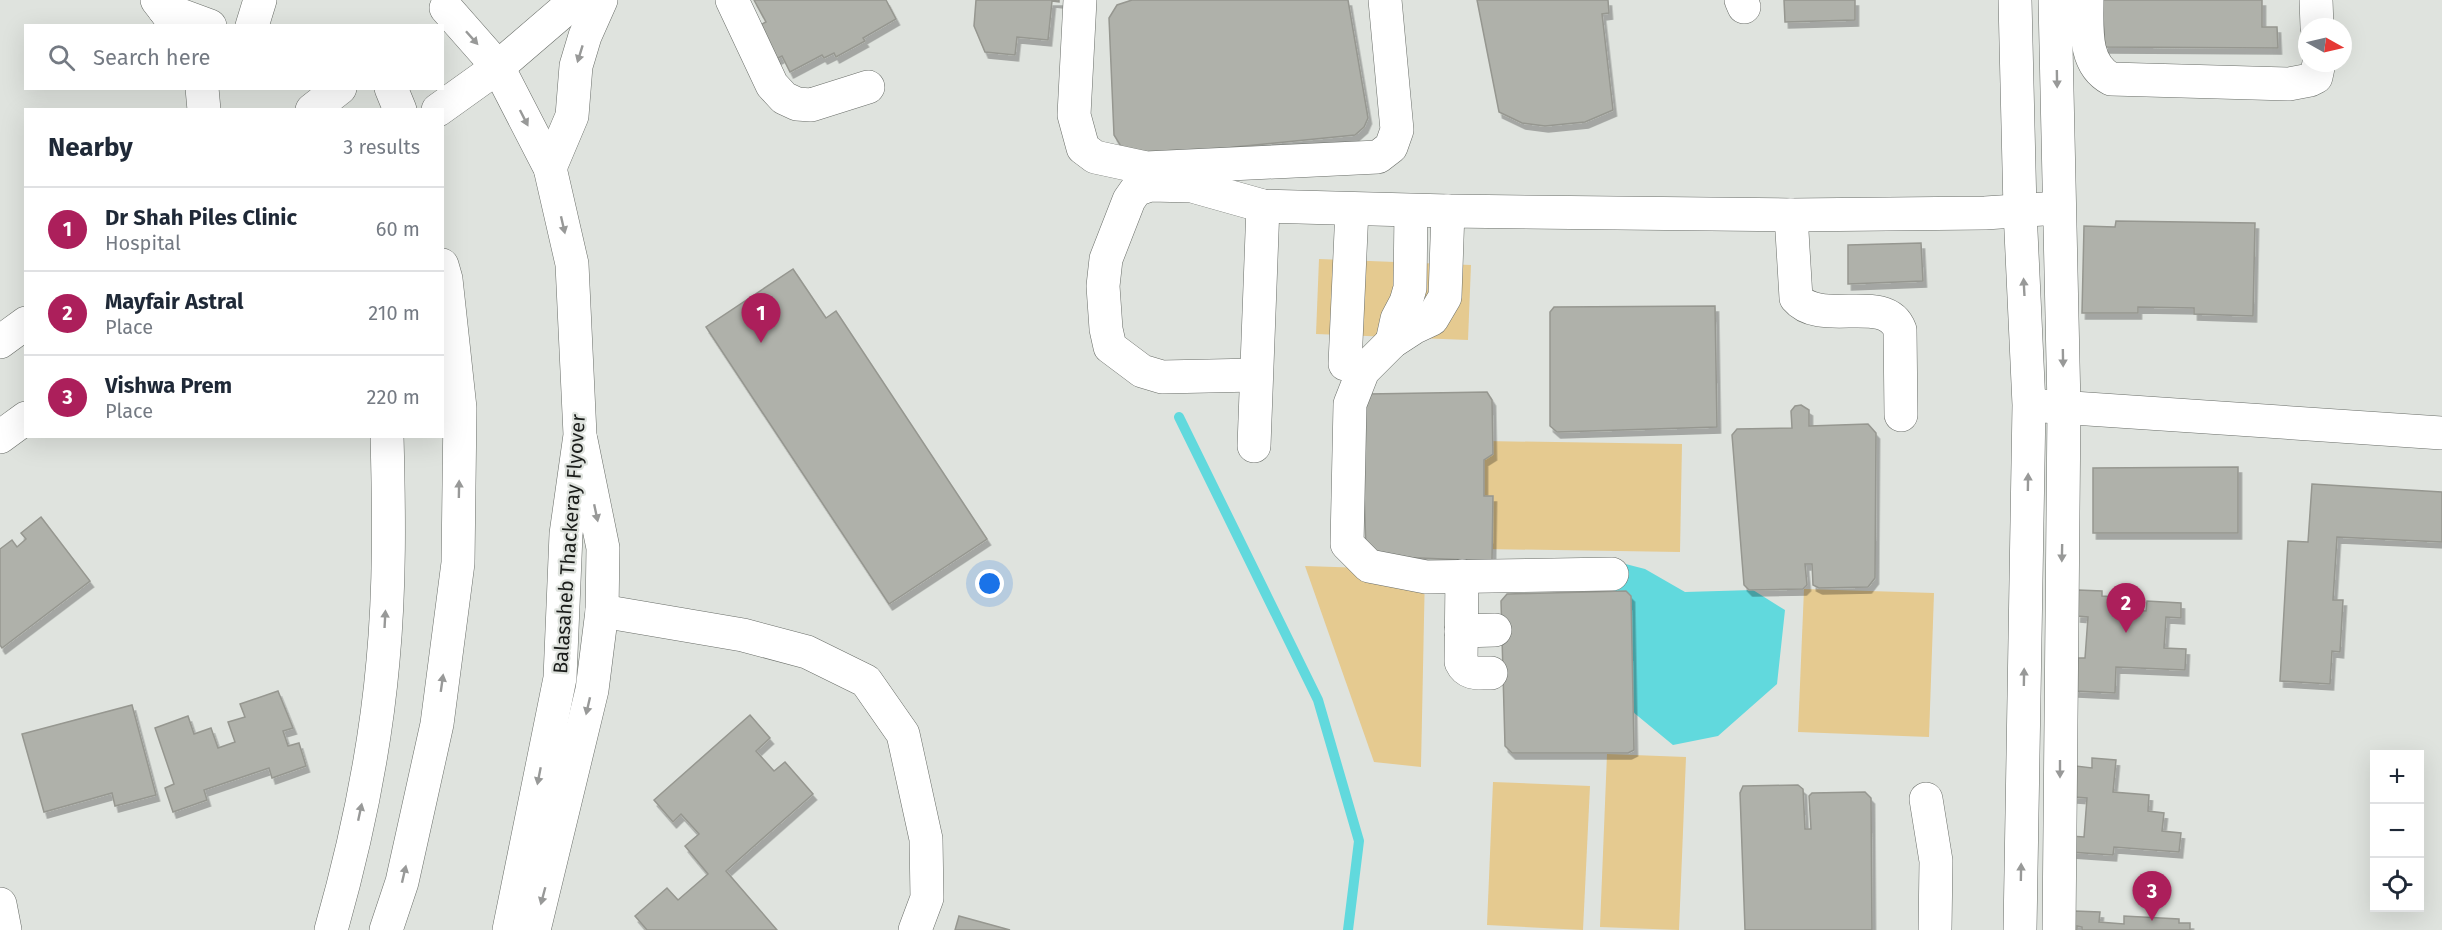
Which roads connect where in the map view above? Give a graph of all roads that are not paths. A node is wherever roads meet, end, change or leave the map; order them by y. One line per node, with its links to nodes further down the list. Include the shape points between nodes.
1 (260, 0): 15 (street)
2 (576, 0): 17 (street)
3 (601, 0): 27 (street, one-way to 27, via 576,66 572,116)
4 (732, 0): 19 (street, via 772,85 784,98 811,105)
5 (1080, 0): 6 (street, via 1074,115 1083,148 1095,157 1146,168 1378,157 1391,147 1397,130)
6 (1385, 0)
7 (2016, 0): 31 (street)
8 (2055, 0): 16 (street)
9 (2087, 0): 16 (street)
10 (2316, 0): 13 (street)
11 (442, 11): 17 (street, Balasaheb Thackeray Flyover, one-way to 17)
12 (166, 12): 14 (street)
13 (2317, 18)
14 (204, 24)
15 (253, 24)
16 (2072, 47): 18 (street, via 2111,79 2289,84 2310,80); 29 (street, one-way to 29)
17 (498, 67): 26 (street); 27 (street, Balasaheb Thackeray Flyover, one-way to 27)
18 (2317, 72)
19 (868, 87)
20 (202, 90): 23 (street)
21 (337, 90): 24 (street)
22 (392, 90): 25 (street)
23 (204, 108)
24 (314, 108)
25 (399, 108)
26 (441, 108)
27 (550, 168): 46 (street, Balasaheb Thackeray Flyover, one-way to 46, via 572,264)
28 (1263, 206): 30 (street); 40 (street); 40 (street, via 1192,186 1150,184 1136,190 1106,259 1103,286 1110,346 1142,371 1162,377)
29 (2059, 208): 31 (street); 42 (street, one-way to 42)
30 (1352, 209): 32 (street); 39 (street)
31 (2020, 210): 34 (street); 41 (street, one-way to 31)
32 (1411, 211): 33 (street); 38 (street, via 1410,288)
33 (1448, 211): 34 (street); 38 (street, via 1445,297 1432,319)
34 (1791, 215): 43 (street, via 1796,298 1803,307 1879,313 1897,321)
35 (444, 272): 62 (street, one-way to 35, via 402,882 437,724 458,563 460,408)
36 (24, 324): 37 (street)
37 (0, 342)
38 (1392, 342): 51 (street, via 1363,371 1350,404 1347,544 1369,566 1426,577)
39 (1345, 364)
40 (1256, 375): 49 (street)
41 (2029, 405): 42 (street); 57 (street, one-way to 41)
42 (2064, 407): 45 (street); 56 (street, one-way to 56)
43 (1901, 415)
44 (24, 419): 47 (street)
45 (2442, 434)
46 (580, 435): 52 (street, one-way to 52, via 603,548); 63 (street, Balasaheb Thackeray Flyover, one-way to 63, via 567,534 560,678)
47 (0, 437)
48 (387, 438): 61 (street, one-way to 48, via 370,763 383,661 390,529)
49 (1254, 446)
50 (1612, 574): 51 (street)
51 (1462, 576): 54 (street)
52 (602, 611): 64 (street, one-way to 64, via 592,690); 65 (street, via 743,635 807,652 866,681 903,734 926,839 927,898)
53 (1495, 630): 54 (street)
54 (1461, 631): 55 (street, via 1464,669)
55 (1491, 673)
56 (2061, 726): 57 (street); 68 (street, one-way to 68)
57 (2023, 727): 67 (street, one-way to 57)
58 (1926, 799): 66 (street, via 1936,861)
59 (0, 904): 60 (street)
60 (5, 930)
61 (331, 930)
62 (386, 930)
63 (509, 930)
64 (534, 930)
65 (915, 930)
66 (1935, 930)
67 (2020, 930)
68 (2059, 930)

